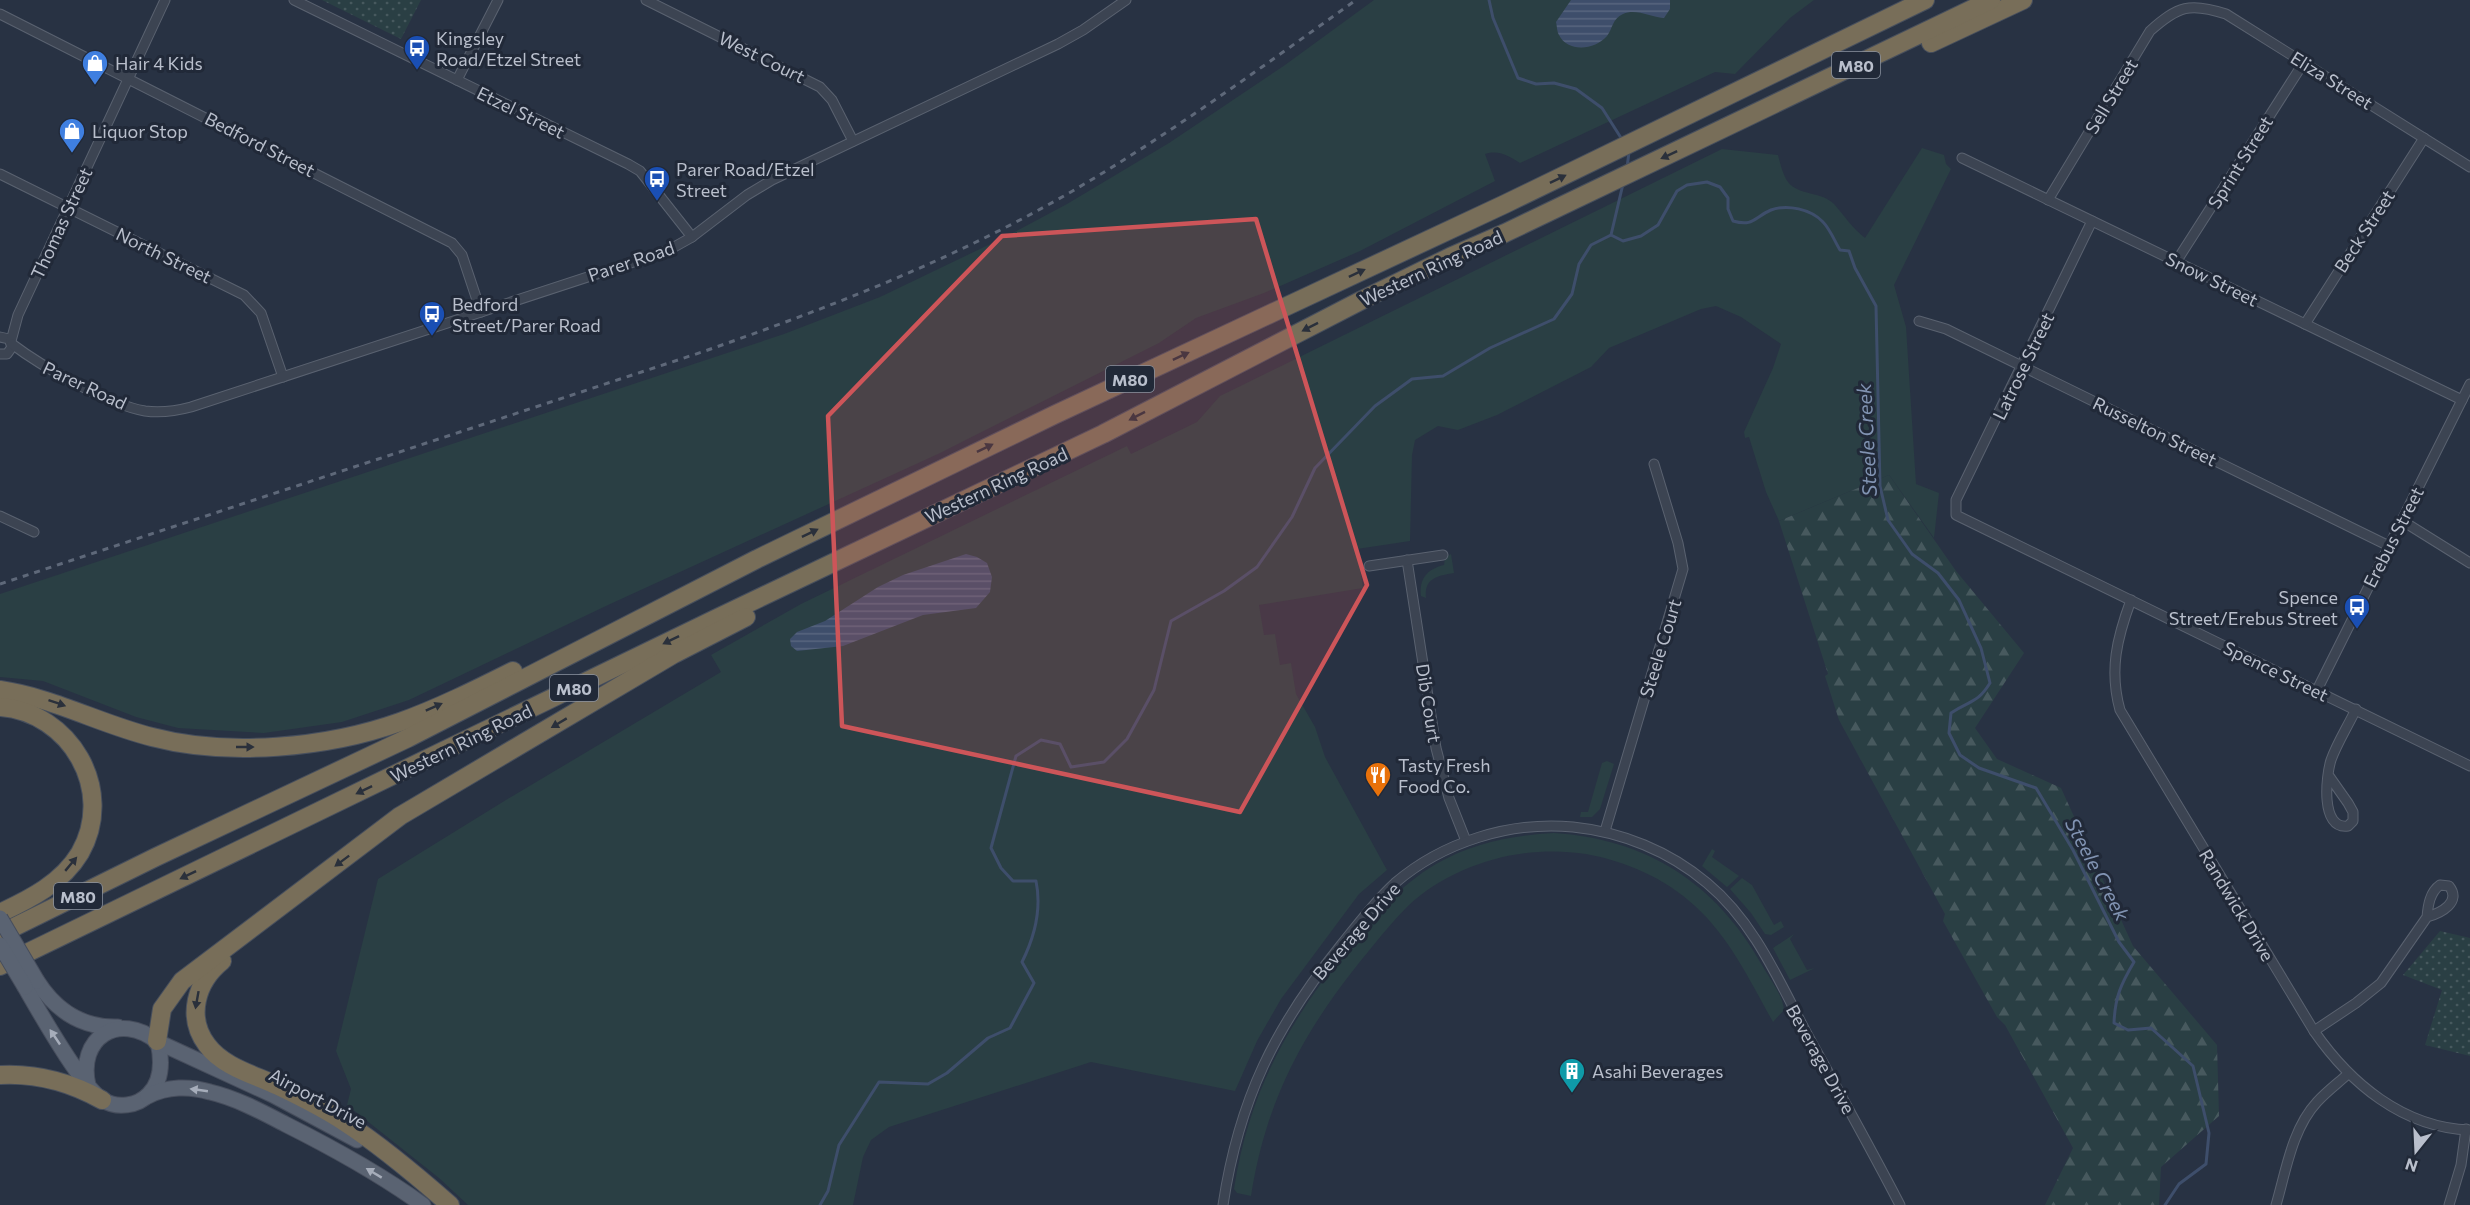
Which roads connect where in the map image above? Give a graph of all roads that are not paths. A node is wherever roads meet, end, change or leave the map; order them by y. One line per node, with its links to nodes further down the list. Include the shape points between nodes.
1 (165, 0): 13 (street, Thomas Street)
2 (294, 0): 14 (street, Etzel Street)
3 (498, 0): 14 (street)
4 (646, 0): 18 (street, West Court, via 820,87 832,100)
5 (1125, 0): 18 (street, Parer Road, via 1072,37)
6 (1903, 0): 15 (highway)
7 (1925, 0): 15 (highway, Western Ring Road / M80)
8 (1991, 0): 16 (highway, Western Ring Road / M80)
9 (2023, 0): 16 (highway, via 1880,66)
10 (2188, 6): 12 (street, Eliza Street, via 2226,14); 22 (street, Sell Street, via 2168,14 2150,31)
11 (0, 15): 13 (street, Bedford Street)
12 (2304, 62): 17 (street, Eliza Street); 26 (street, Sprint Street)
13 (129, 78): 23 (street, Thomas Street); 27 (street, Bedford Street, via 452,243 462,255)
14 (457, 80): 25 (street, Etzel Street, via 640,171)
15 (1721, 99): 45 (highway, Western Ring Road / M80, one-way to 15)
16 (1721, 130): 37 (highway, Western Ring Road / M80, one-way to 37, via 1450,256)
17 (2424, 138): 20 (street, Eliza Street); 29 (street, Beck Street)
18 (853, 141): 25 (street, Parer Road, via 764,184)
19 (1962, 158): 22 (street, Snow Street)
20 (2470, 167)
21 (0, 174): 23 (street, North Street)
22 (2048, 200): 24 (street, Snow Street)
23 (67, 208): 30 (street, Thomas Street); 34 (street, North Street, via 251,299 266,323)
24 (2092, 221): 26 (street, Snow Street); 33 (street, Latrose Street)
25 (692, 237): 27 (street, Parer Road, via 667,251)
26 (2176, 262): 29 (street, Snow Street)
27 (481, 312): 34 (street, Parer Road)
28 (1919, 321): 33 (street, Russelton Street, via 1946,329)
29 (2305, 324): 36 (street, Snow Street)
30 (6, 339): 31 (street, Thomas Street, via 11,350); 32 (street, Parer Road)
31 (3, 356): 32 (street, Parer Road)
32 (33, 360): 34 (street, Parer Road, via 121,403 155,411 178,411)
33 (2023, 366): 39 (street, Latrose Street, via 1956,500); 43 (street, Russelton Street)
34 (284, 377)
35 (2470, 384): 36 (street, Erebus Street)
36 (2462, 400): 41 (street, Erebus Street)
37 (1103, 434): 58 (highway, one-way to 58, via 674,654 400,816); 64 (highway, Western Ring Road / M80, one-way to 64)
38 (1654, 464): 56 (street, Steele Court, via 1683,569)
39 (1955, 511): 49 (street, Spence Street, via 1959,518)
40 (0, 516): 42 (street)
41 (2402, 520): 43 (street, Erebus Street); 47 (street)
42 (34, 532)
43 (2389, 546): 51 (street, Erebus Street)
44 (1443, 555): 46 (street)
45 (757, 559): 50 (highway, one-way to 45, via 38,697 123,729 190,744 253,747 313,742 401,722 675,591); 62 (highway, Western Ring Road / M80, via 419,732)
46 (1407, 560): 48 (street); 57 (street, Dib Court, via 1436,748)
47 (2470, 563)
48 (1369, 566)
49 (2131, 600): 51 (street, Spence Street); 67 (street, Randwick Drive, via 2114,659 2120,710)
50 (0, 690)
51 (2317, 690): 53 (street, Spence Street)
52 (0, 706): 59 (highway, one-way to 52, via 48,888 72,864 88,833 93,810 83,762 70,742 39,717)
53 (2356, 710): 54 (street, Spence Street); 55 (street, via 2334,753)
54 (2470, 766)
55 (2329, 776): 55 (street, via 2353,812 2353,821 2348,826 2334,822 2329,814)
56 (1605, 831): 57 (street, Beverage Drive, via 1537,826); 78 (street, Beverage Drive, via 1650,847 1688,868 1727,901 1744,922)
57 (1466, 841): 77 (street, Beverage Drive, via 1418,866 1396,883 1297,1002 1273,1042 1248,1099 1231,1160)
58 (310, 885): 68 (highway, via 182,981 162,1009); 76 (highway, one-way to 76, via 208,975 195,1009 199,1030 208,1047 221,1059 345,1123 406,1166)
59 (0, 913)
60 (2427, 917): 67 (street, via 2381,983)
61 (0, 918): 65 (main road, bridge)
62 (0, 934)
63 (0, 945): 65 (main road, bridge)
64 (0, 966)
65 (31, 984): 66 (main road, via 73,1017 90,1024); 71 (main road, one-way to 65, via 50,1030)
66 (118, 1027): 68 (main road, via 140,1031); 71 (main road, via 106,1032 92,1049)
67 (2314, 1031): 69 (street, Randwick Drive)
68 (157, 1041): 72 (main road, via 161,1058 159,1079); 76 (main road, Airport Drive, via 324,1121 400,1168)
69 (2348, 1074): 74 (street, Randwick Drive, via 2404,1113); 79 (street, via 2304,1119)
70 (0, 1075): 73 (highway, via 51,1079)
71 (88, 1085): 73 (main road)
72 (147, 1096): 73 (main road, via 128,1105); 75 (main road, one-way to 72, via 343,1155 228,1098 199,1089 176,1088)
73 (102, 1100)
74 (2468, 1130): 80 (street, via 2457,1187)
75 (423, 1205)
76 (450, 1205)
77 (1224, 1205)
78 (1900, 1205)
79 (2276, 1205)
80 (2449, 1205)

